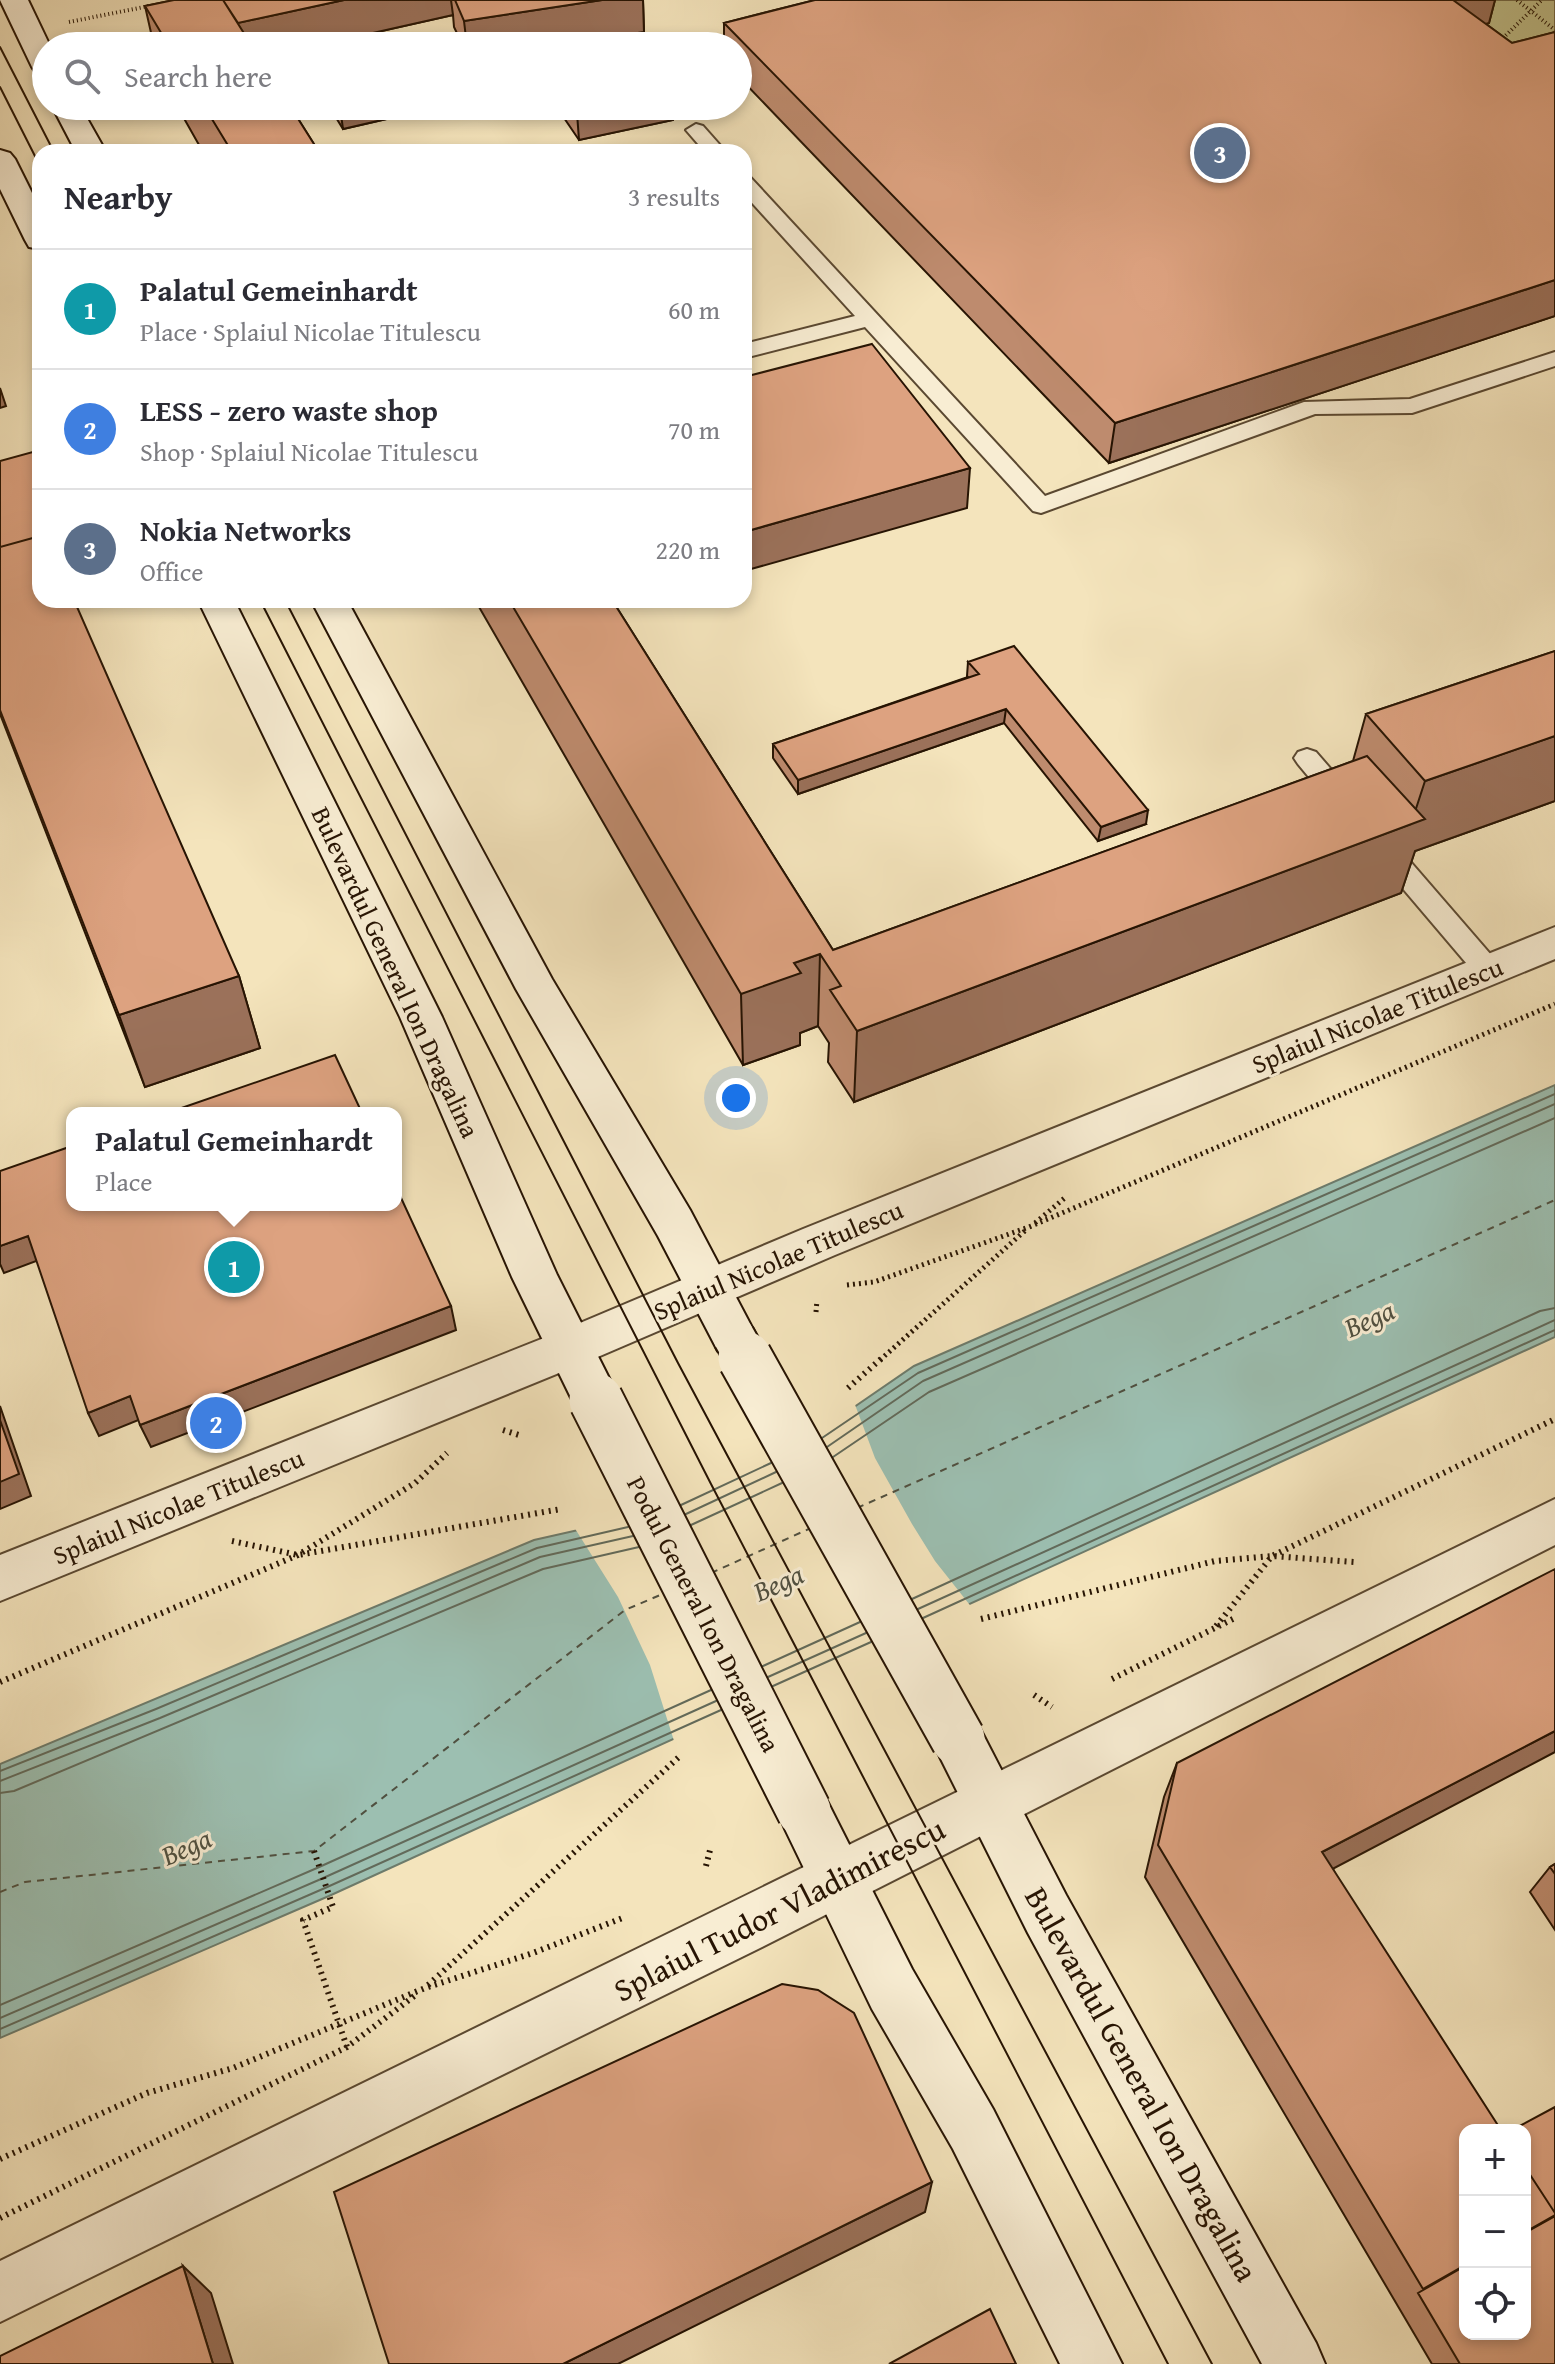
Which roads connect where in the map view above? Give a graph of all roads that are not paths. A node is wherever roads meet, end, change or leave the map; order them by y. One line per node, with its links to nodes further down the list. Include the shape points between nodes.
1 (14, 0): 2 (main road)
2 (32, 38)
3 (74, 120): 5 (main road)
4 (696, 130): 6 (lane)
5 (87, 144)
6 (709, 144)
7 (0, 159): 9 (main road)
8 (752, 191): 10 (lane)
9 (32, 224)
10 (869, 319): 11 (lane); 12 (lane, via 1041,506 1312,407 1412,406)
11 (752, 349)
12 (1555, 359)
13 (220, 608): 19 (main road, Bulevardul General Ion Dragalina, via 421,1017)
14 (333, 608): 18 (main road, via 537,989)
15 (1307, 758): 17 (lane)
16 (1555, 942): 17 (main road, Splaiul Nicolae Titulescu)
17 (1488, 970): 18 (main road, Splaiul Nicolae Titulescu)
18 (708, 1289): 19 (main road, Splaiul Nicolae Titulescu); 22 (main road, bridge)
19 (570, 1348): 21 (main road, Splaiul Nicolae Titulescu); 23 (main road, Podul General Ion Dragalina, bridge)
20 (1555, 1521): 22 (main road, Splaiul Tudor Vladimirescu)
21 (0, 1578)
22 (990, 1802): 23 (main road, Splaiul Tudor Vladimirescu); 26 (main road, Bulevardul General Ion Dragalina)
23 (838, 1881): 24 (main road, Splaiul Tudor Vladimirescu); 25 (main road, via 892,1989 973,2129)
24 (0, 2292)
25 (1092, 2364)
26 (1295, 2364)

